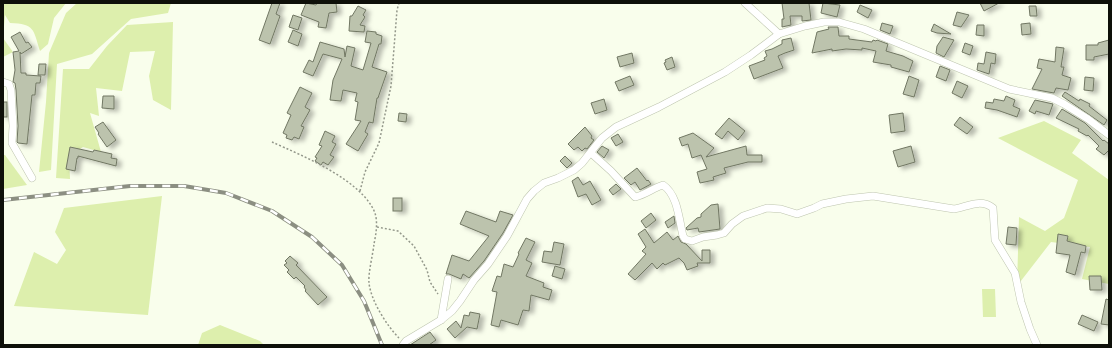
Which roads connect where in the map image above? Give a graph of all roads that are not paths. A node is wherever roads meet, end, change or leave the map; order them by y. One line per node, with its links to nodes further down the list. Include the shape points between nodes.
1 (745, 3): 2 (street)
2 (780, 34): 4 (street, via 824,22 839,22 864,29 1009,89 1052,98); 5 (street, via 724,72 616,127 602,138)
3 (3, 82): 6 (street, via 9,84 11,90 12,143)
4 (1109, 135)
5 (591, 153): 8 (street, via 574,170 544,183 534,191 488,264 452,311); 10 (street, via 635,197 663,185 668,189 674,199 682,236 692,241 724,233 743,216 767,208 797,214 822,204 874,196 954,209 971,204 987,204 992,208 995,240 1015,273 1021,302)
6 (32, 178)
7 (448, 279): 8 (street)
8 (441, 320): 9 (street)
9 (403, 344)
10 (1037, 345)

